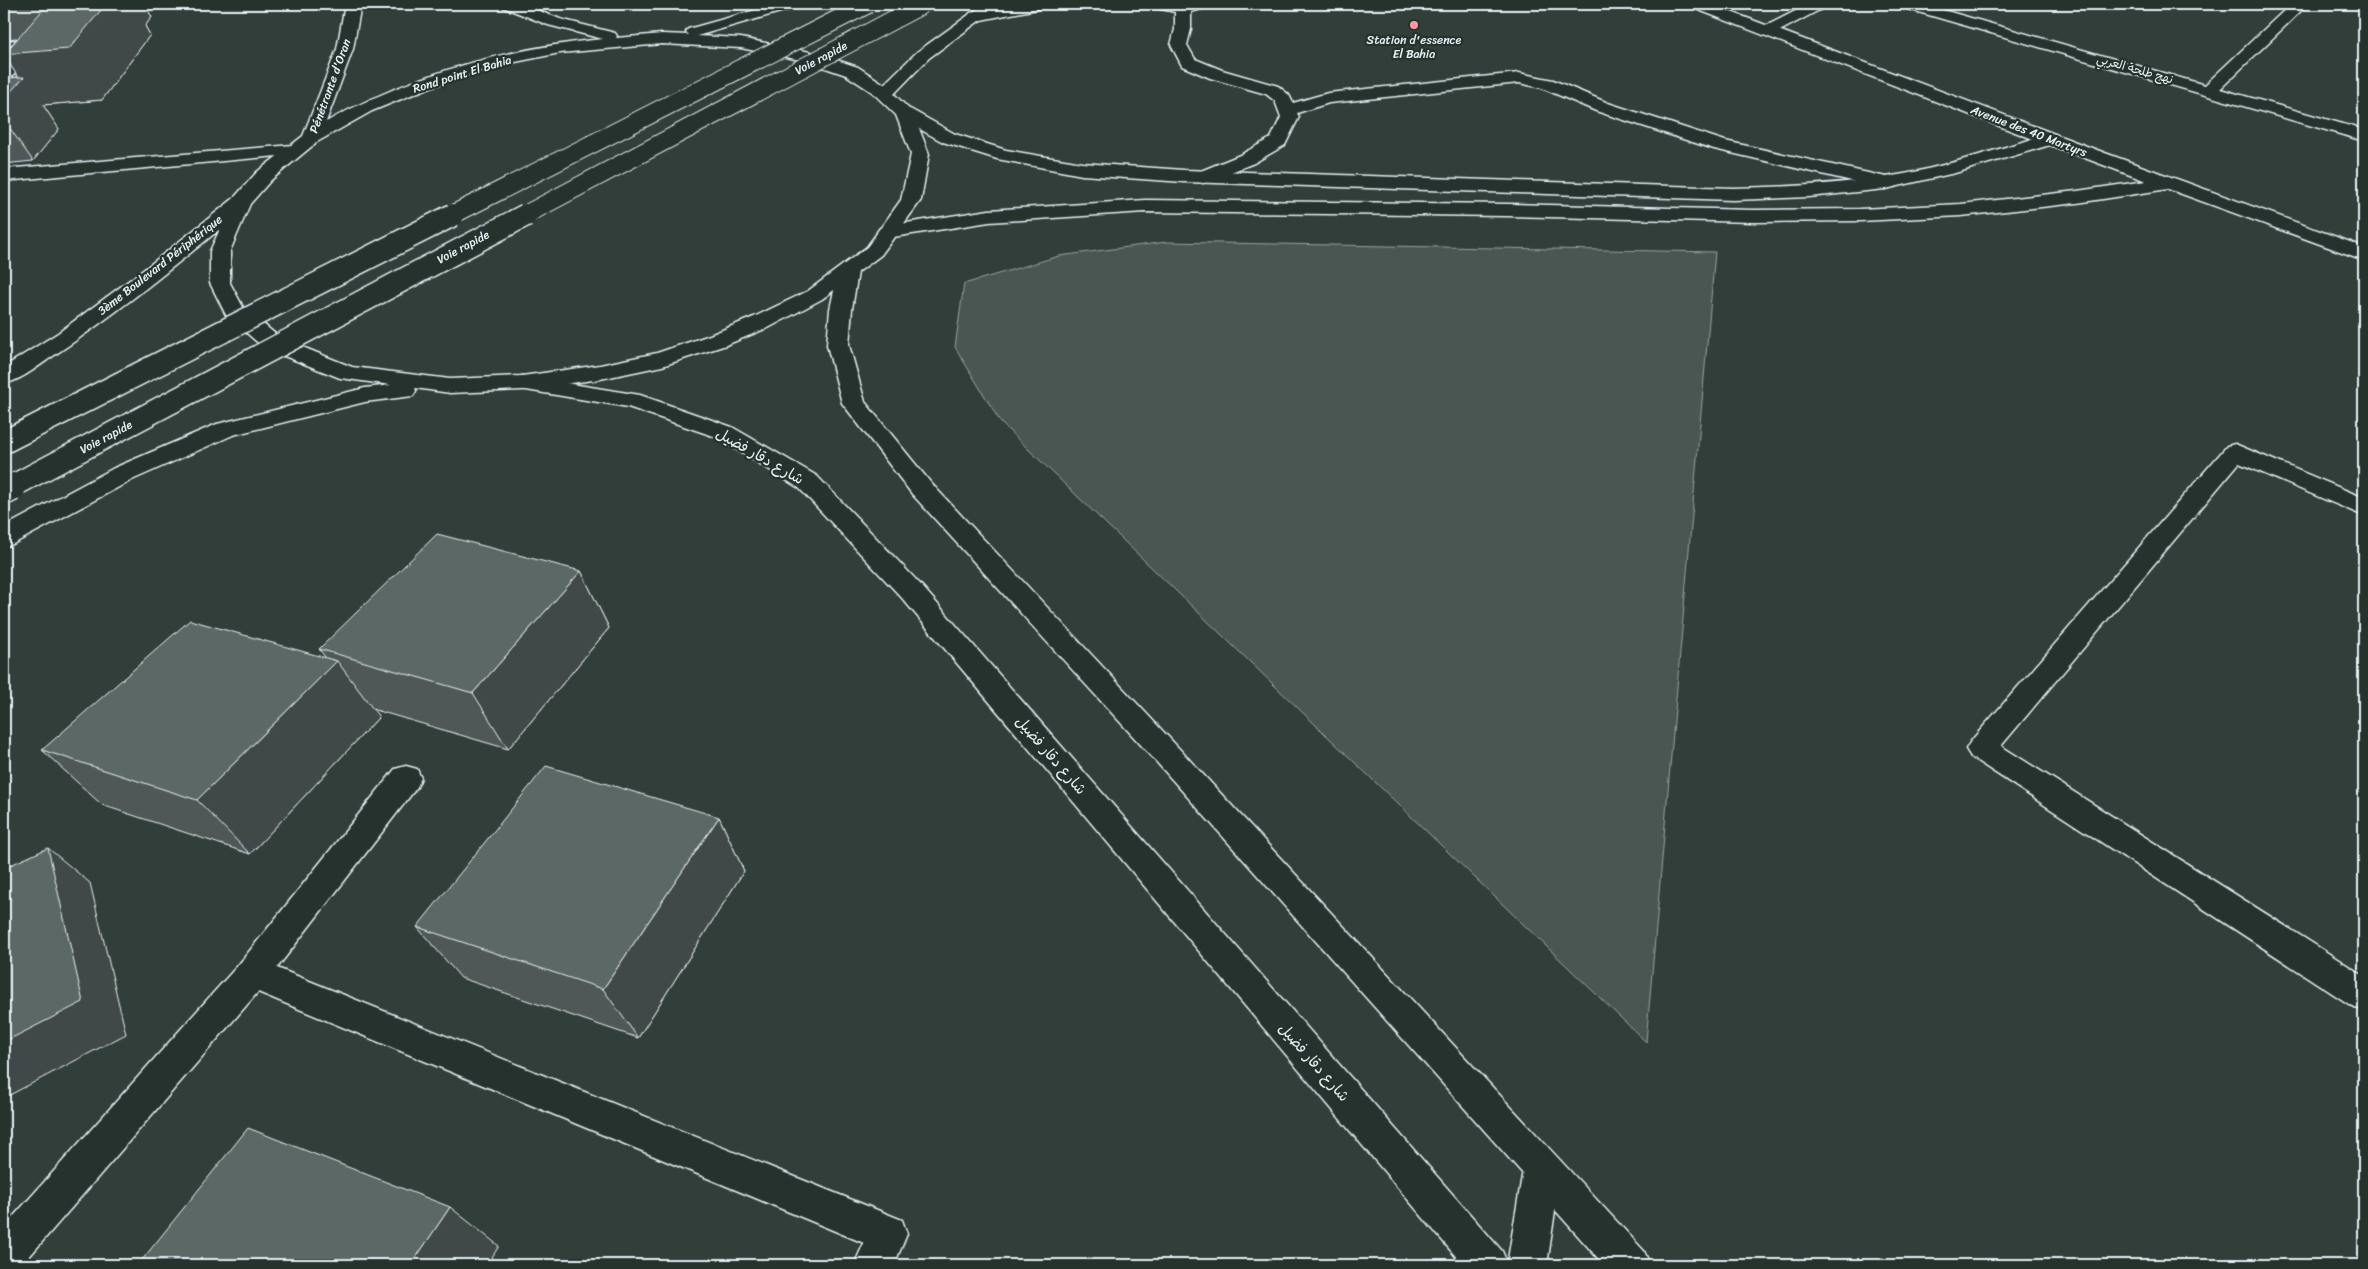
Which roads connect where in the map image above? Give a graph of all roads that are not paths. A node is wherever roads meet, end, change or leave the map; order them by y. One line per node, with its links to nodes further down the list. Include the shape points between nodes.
1 (353, 4): 26 (main road, Pénétrante d'Oran, via 345,49)
2 (508, 4): 18 (main road, via 554,22)
3 (793, 4): 17 (main road)
4 (868, 4): 42 (main road, Voie rapide, bridge)
5 (923, 4): 43 (main road, Voie rapide, bridge)
6 (994, 4): 15 (main road)
7 (1037, 4): 15 (main road)
8 (1157, 4): 14 (main road)
9 (1203, 4): 14 (main road)
10 (1696, 4): 16 (main road, Avenue des 40 Martyrs)
11 (1820, 4): 16 (main road)
12 (1906, 4): 21 (main road, نهج طلحة العربي)
13 (2300, 4): 21 (main road)
14 (1183, 9): 23 (main road, via 1179,45 1188,62 1216,74 1272,90 1283,99)
15 (976, 16): 22 (main road, via 923,56)
16 (1768, 31): 27 (main road, Avenue des 40 Martyrs)
17 (662, 39): 18 (main road, Rond point El Bahia); 22 (main road, Rond point El Bahia, via 740,43 809,57 852,71)
18 (628, 41): 26 (main road, Rond point El Bahia, via 560,48 493,62 427,82 366,107)
19 (4, 46): 20 (main road, via 27,48)
20 (4, 75)
21 (2209, 90): 25 (main road, نهج طلحة العربي)
22 (884, 94): 24 (main road, Rond point El Bahia)
23 (1287, 110): 30 (main road, via 1290,117 1279,141 1247,159); 31 (main road, via 1328,98 1519,78 1547,84 1602,107 1720,145)
24 (904, 113): 30 (main road, via 949,138 1003,155 1082,170); 36 (main road, Rond point El Bahia, via 920,154 911,200)
25 (2364, 136)
26 (311, 138): 28 (main road, Rond point El Bahia)
27 (2051, 139): 31 (main road, via 1937,173); 32 (main road, Avenue des 40 Martyrs)
28 (293, 150): 29 (main road); 34 (main road, Rond point El Bahia)
29 (4, 175)
30 (1203, 177): 33 (main road)
31 (1886, 183): 33 (main road, via 1820,192 1733,194)
32 (2169, 183): 35 (main road, via 1980,208 1860,215 1743,216); 37 (main road, Avenue des 40 Martyrs)
33 (1503, 187): 35 (main road)
34 (241, 202): 39 (main road, 3ème Boulevard Périphérique, via 121,299); 41 (main road, Rond point El Bahia, via 220,251 220,283 234,310 272,343 348,373)
35 (1508, 210): 36 (main road, via 1145,206 989,216)
36 (887, 232): 38 (main road, Rond point El Bahia, via 874,251)
37 (2364, 254)
38 (848, 272): 40 (main road, Rond point El Bahia, via 815,295 718,340 662,359); 49 (main road, via 838,344 854,403 921,488)
39 (4, 376)
40 (522, 383): 41 (main road, Rond point El Bahia); 52 (main road, شارع دقار فضيل, via 632,400 724,432 808,482 911,591)
41 (450, 386): 45 (main road, via 365,395 225,429 122,474)
42 (4, 442)
43 (4, 491)
44 (2364, 508): 48 (main road, via 2235,452 1981,749)
45 (4, 538)
46 (406, 778): 47 (main road)
47 (252, 974): 50 (main road); 51 (main road, via 888,1234)
48 (2364, 995)
49 (1542, 1170): 53 (main road); 54 (main road)
50 (4, 1256)
51 (874, 1265)
52 (1488, 1265)
53 (1527, 1265)
54 (1630, 1265)

